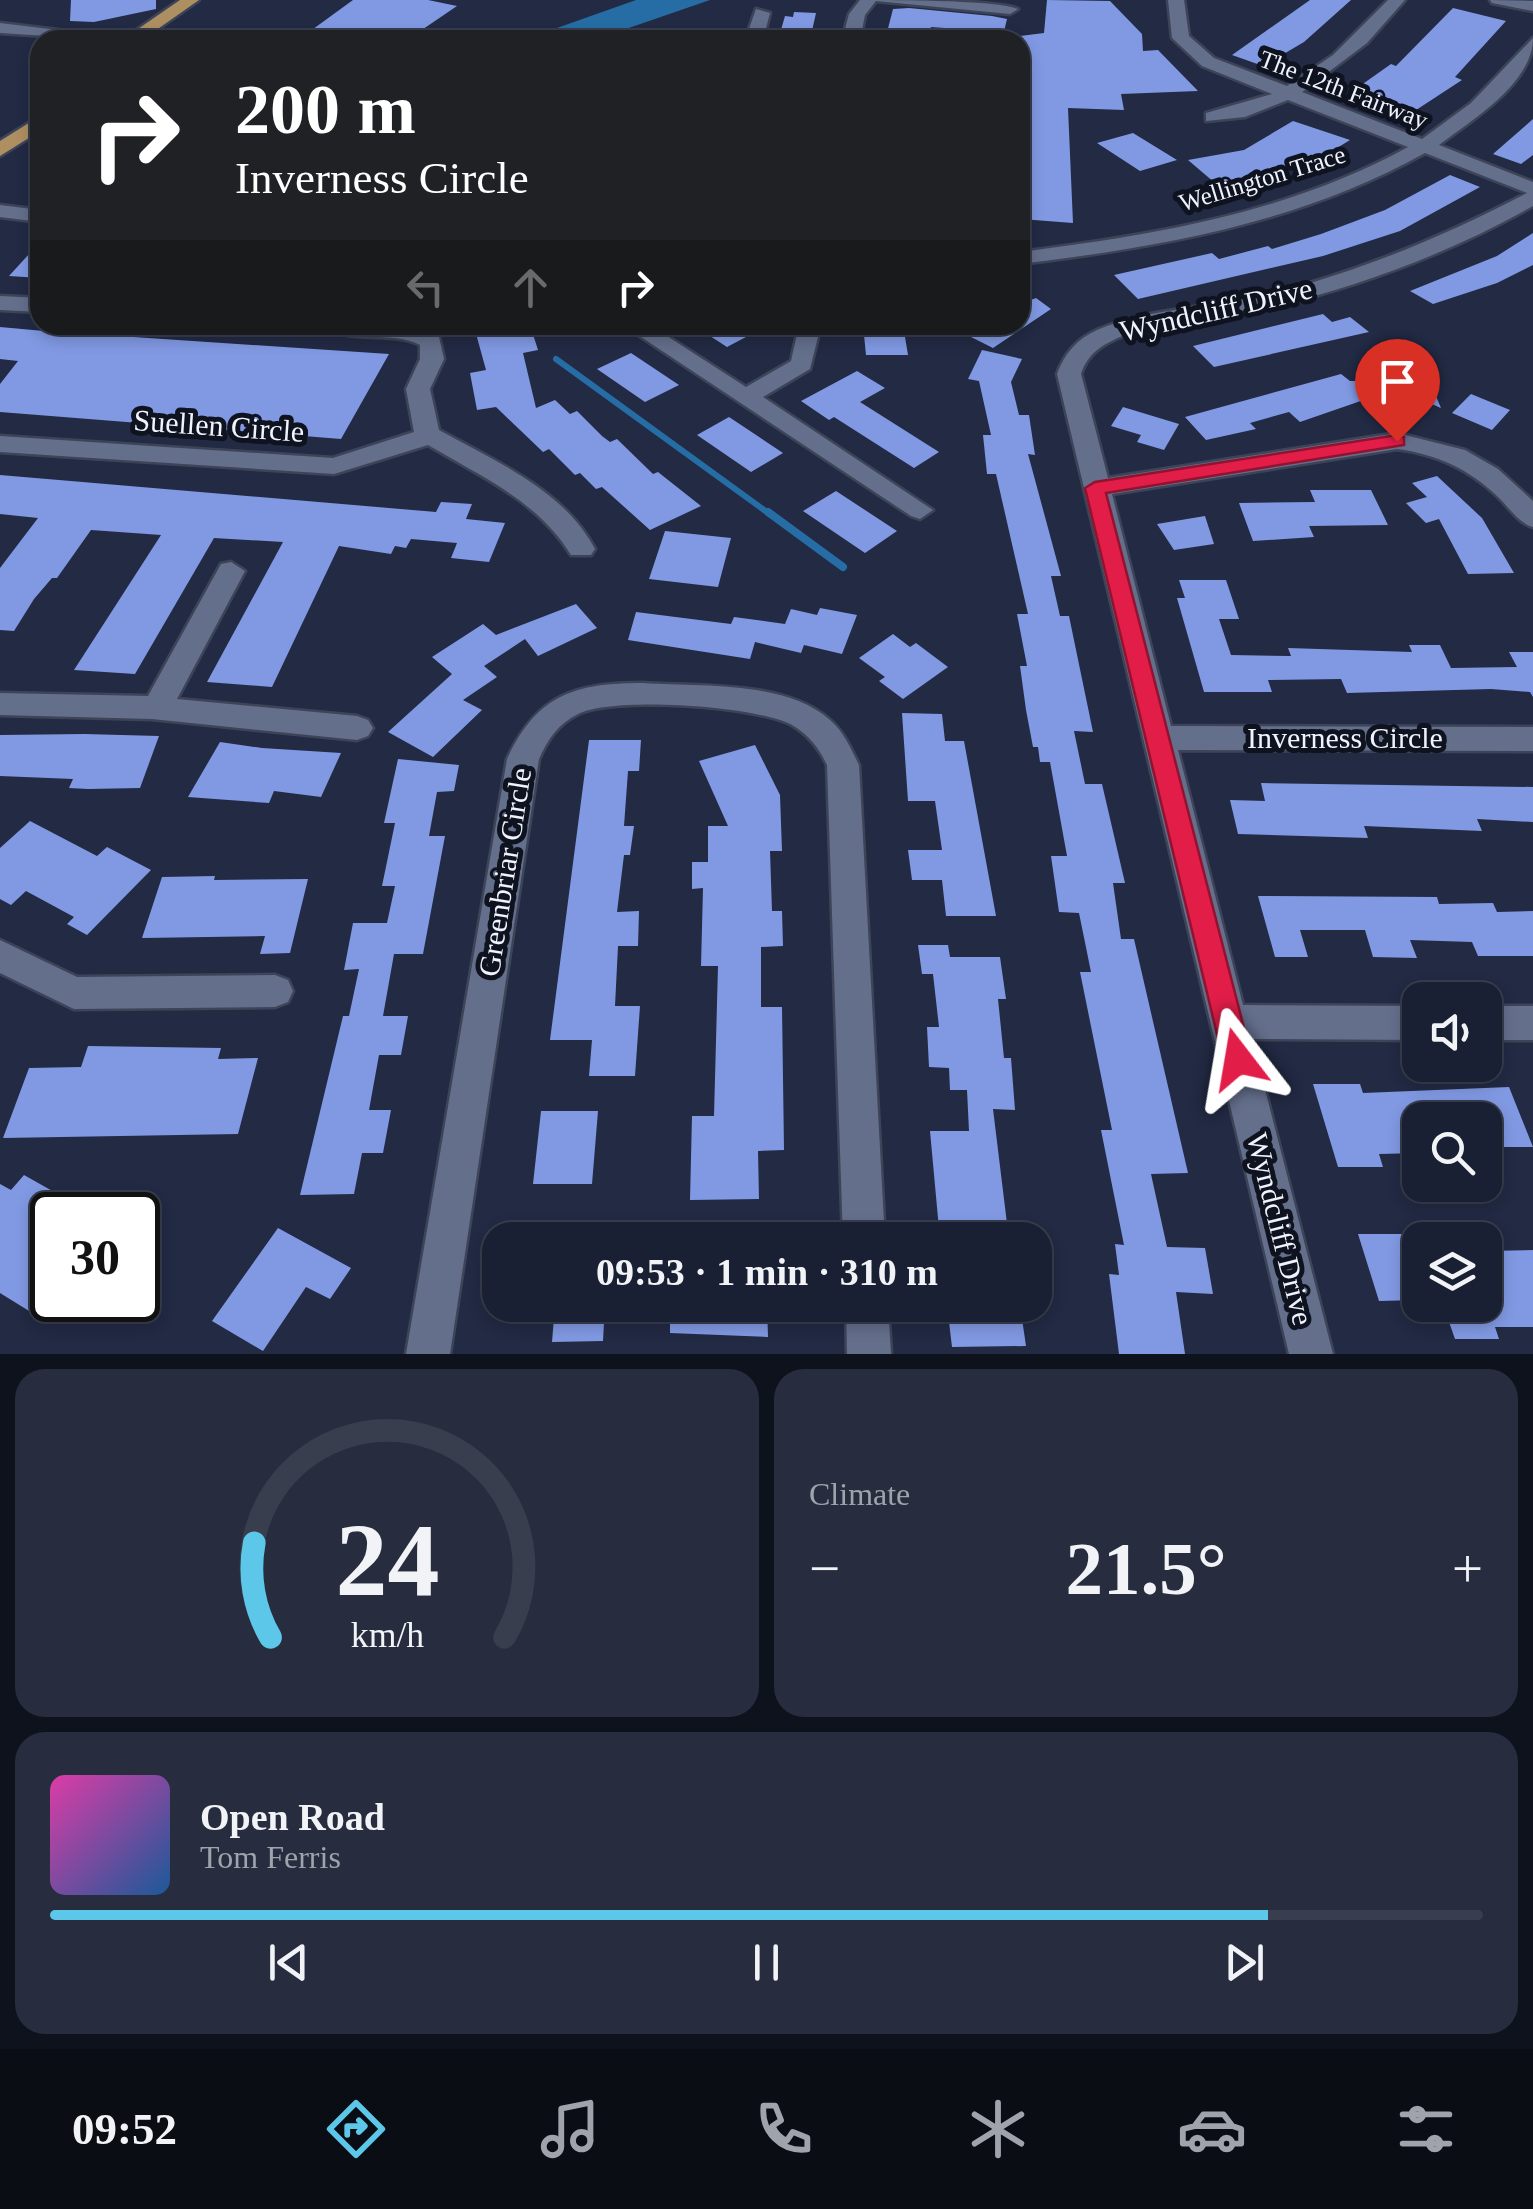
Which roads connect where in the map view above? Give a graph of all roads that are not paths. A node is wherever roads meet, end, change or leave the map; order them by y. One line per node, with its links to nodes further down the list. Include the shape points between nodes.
1 (191, 0): 13 (main road)
2 (216, 0): 14 (main road)
3 (869, 0): 16 (street)
4 (884, 0): 8 (street)
5 (1176, 0): 19 (street, The 12th Fairway, via 1181,38 1196,54)
6 (1398, 0): 19 (street, via 1356,44)
7 (1498, 0): 9 (street)
8 (942, 2): 10 (street)
9 (1533, 6)
10 (1010, 10)
11 (762, 13): 15 (street)
12 (0, 28): 17 (street)
13 (146, 30)
14 (171, 30)
15 (757, 30)
16 (854, 30)
17 (30, 32)
18 (1533, 43): 24 (street, Wellington Trace, via 1478,107)
19 (1284, 92): 21 (street, via 1246,112); 24 (street, The 12th Fairway)
20 (30, 108): 22 (main road)
21 (1213, 118)
22 (0, 128)
23 (30, 129): 25 (main road)
24 (1423, 146): 26 (street, The 12th Fairway); 30 (street, Wellington Trace, via 1355,180 1269,210 1168,235)
25 (0, 150)
26 (1533, 189)
27 (1533, 198): 39 (street, Wyndcliff Drive, via 1439,246 1354,277 1098,338 1082,349 1069,374)
28 (0, 212): 29 (street)
29 (30, 215)
30 (1030, 256)
31 (0, 302): 32 (street)
32 (30, 304)
33 (418, 335): 37 (street, via 431,342 418,399)
34 (650, 335): 36 (street)
35 (808, 335): 36 (street, via 802,364)
36 (748, 396): 40 (street)
37 (427, 434): 38 (street, Suellen Circle, via 334,466); 42 (street, via 564,519)
38 (0, 444)
39 (1095, 488): 41 (street, via 1397,441 1476,463); 47 (street, Wyndcliff Drive)
40 (920, 510)
41 (1533, 518)
42 (581, 549)
43 (231, 571): 45 (street)
44 (0, 704): 45 (street)
45 (156, 709): 46 (street)
46 (358, 728)
47 (1157, 738): 48 (street, Inverness Circle); 51 (street, Wyndcliff Drive)
48 (1533, 738)
49 (0, 954): 50 (street, via 74,993)
50 (275, 991)
51 (1228, 1022): 52 (street); 59 (street, Wyndcliff Drive)
52 (1402, 1023)
53 (1502, 1023): 54 (street)
54 (1533, 1023)
55 (863, 1222): 57 (street, Greenbriar Circle, via 838,750 820,728 779,706 617,692 584,698 544,722 523,759)
56 (868, 1322): 58 (street)
57 (428, 1354)
58 (870, 1354)
59 (1311, 1354)

